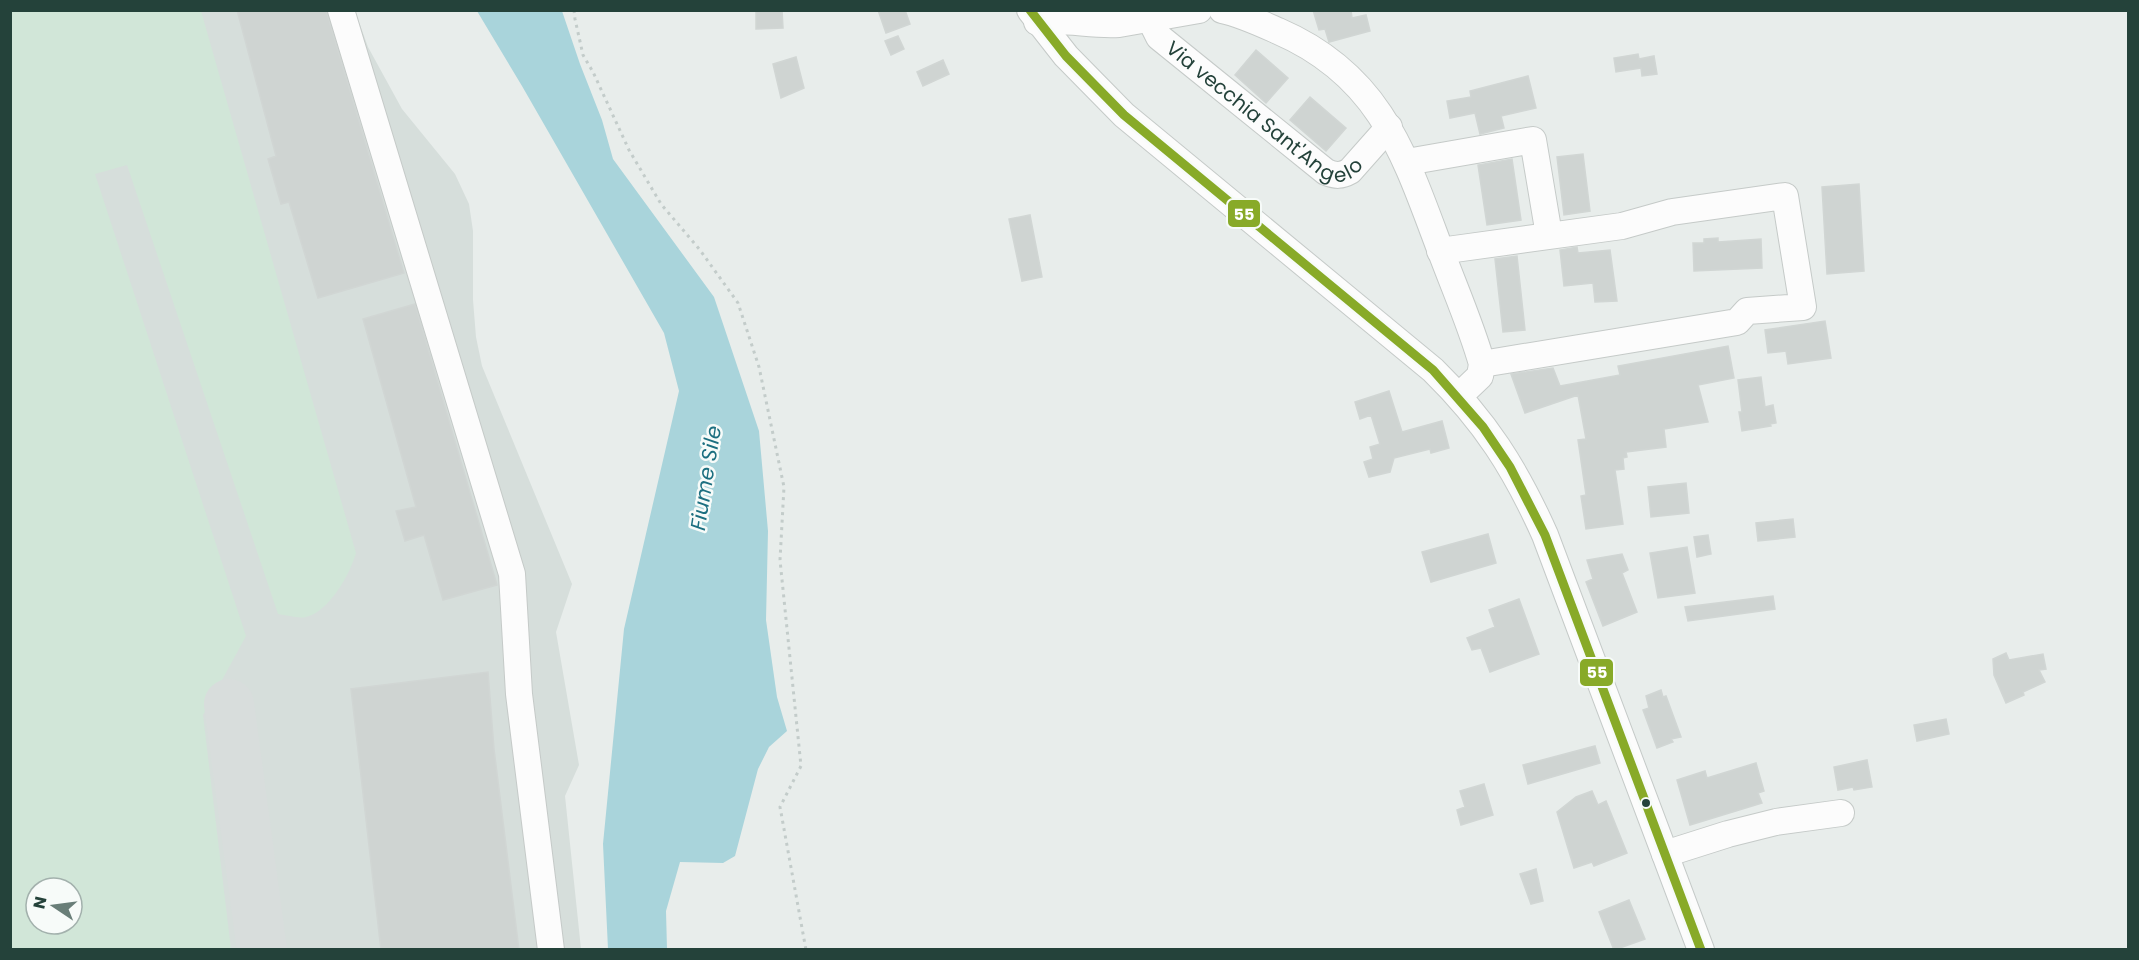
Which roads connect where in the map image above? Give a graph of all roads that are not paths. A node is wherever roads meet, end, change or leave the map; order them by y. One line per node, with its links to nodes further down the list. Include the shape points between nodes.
1 (341, 10): 14 (street, via 512,574 519,694)
2 (1199, 10): 5 (street, Via vecchia Sant'Angelo)
3 (1233, 11): 6 (street, Via vecchia Sant'Angelo, via 1294,38 1325,58 1364,93)
4 (1033, 16): 5 (street, via 1105,25); 11 (street, via 1132,123)
5 (1150, 19): 6 (street, Via vecchia Sant'Angelo, via 1159,37 1326,172 1343,175 1350,171)
6 (1389, 127): 7 (street, Via vecchia Sant'Angelo)
7 (1407, 162): 8 (street, via 1533,140); 9 (street, Via vecchia Sant'Angelo)
8 (1549, 235): 9 (street); 10 (street, via 1622,226 1672,212 1785,196 1803,307 1747,311 1737,322)
9 (1440, 251): 10 (street, Via vecchia Sant'Angelo)
10 (1482, 364): 11 (street, via 1480,376)
11 (1460, 396): 13 (street, via 1505,456 1528,497)
12 (1841, 813): 13 (street, via 1776,822)
13 (1665, 854): 15 (street)
14 (551, 950)
15 (1701, 950)

